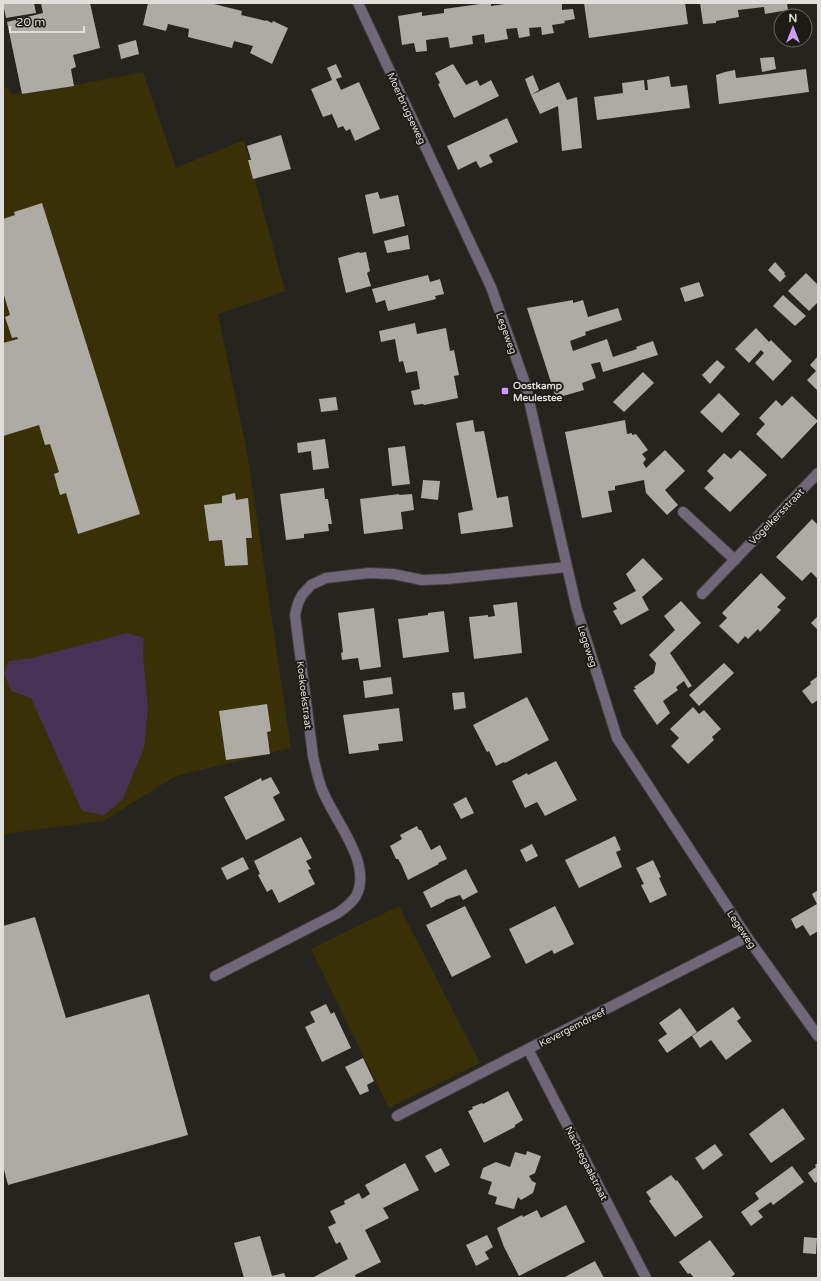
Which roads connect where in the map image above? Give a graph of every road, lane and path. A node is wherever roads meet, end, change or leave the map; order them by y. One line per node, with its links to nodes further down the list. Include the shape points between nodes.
1 (358, 3): 2 (street, Moerbrugseweg)
2 (455, 212): 6 (street, Legeweg, via 491,287 525,382)
3 (818, 473): 5 (street, Vogelkersstraat)
4 (683, 512): 5 (street)
5 (735, 560): 7 (street, Vogelkersstraat)
6 (567, 567): 8 (street, Legeweg, via 577,610 617,738); 9 (street, Koekoekstraat, via 422,580 393,574 369,573 326,578 311,585 302,595 295,615 313,756 323,792 359,863 359,888 355,898 338,913)
7 (702, 594)
8 (747, 937): 10 (street, Legeweg); 11 (street, Kevergemdreef)
9 (215, 976)
10 (818, 1036)
11 (528, 1049): 12 (street, Kevergemdreef); 13 (street, Nachtegaalstraat)
12 (397, 1116)
13 (646, 1278)

